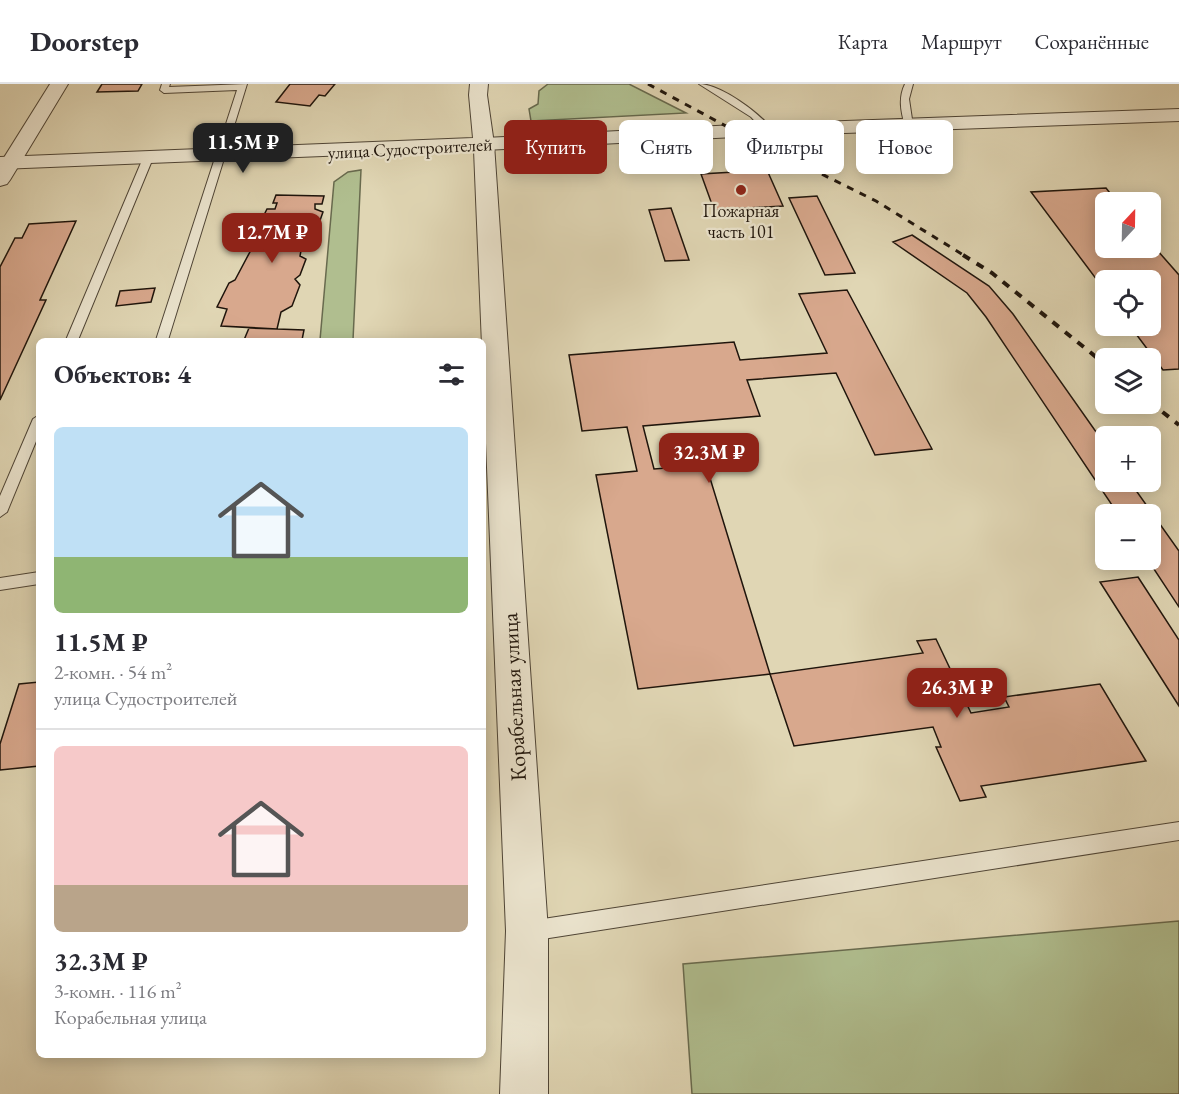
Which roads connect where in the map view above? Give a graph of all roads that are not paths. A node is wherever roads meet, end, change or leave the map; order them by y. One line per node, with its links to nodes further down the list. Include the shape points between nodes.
1 (59, 84): 15 (street)
2 (166, 84): 6 (lane, via 164,90)
3 (479, 84): 12 (street, Корабельная улица)
4 (703, 84): 8 (lane)
5 (909, 84): 9 (lane, via 905,89)
6 (242, 85): 13 (lane)
7 (1179, 115): 10 (street, улица Судостроителей)
8 (759, 120)
9 (907, 120)
10 (953, 124)
11 (725, 132): 12 (street, улица Судостроителей)
12 (484, 144): 13 (street, улица Судостроителей); 23 (street, Корабельная улица)
13 (220, 156): 14 (street, улица Судостроителей); 17 (lane)
14 (148, 158): 15 (street, улица Судостроителей); 16 (lane)
15 (3, 169)
16 (73, 338)
17 (163, 338)
18 (36, 426): 19 (lane)
19 (0, 512)
20 (36, 578): 21 (lane)
21 (0, 584)
22 (1179, 831): 23 (lane)
23 (527, 931): 24 (street, Корабельная улица)
24 (524, 1094)

